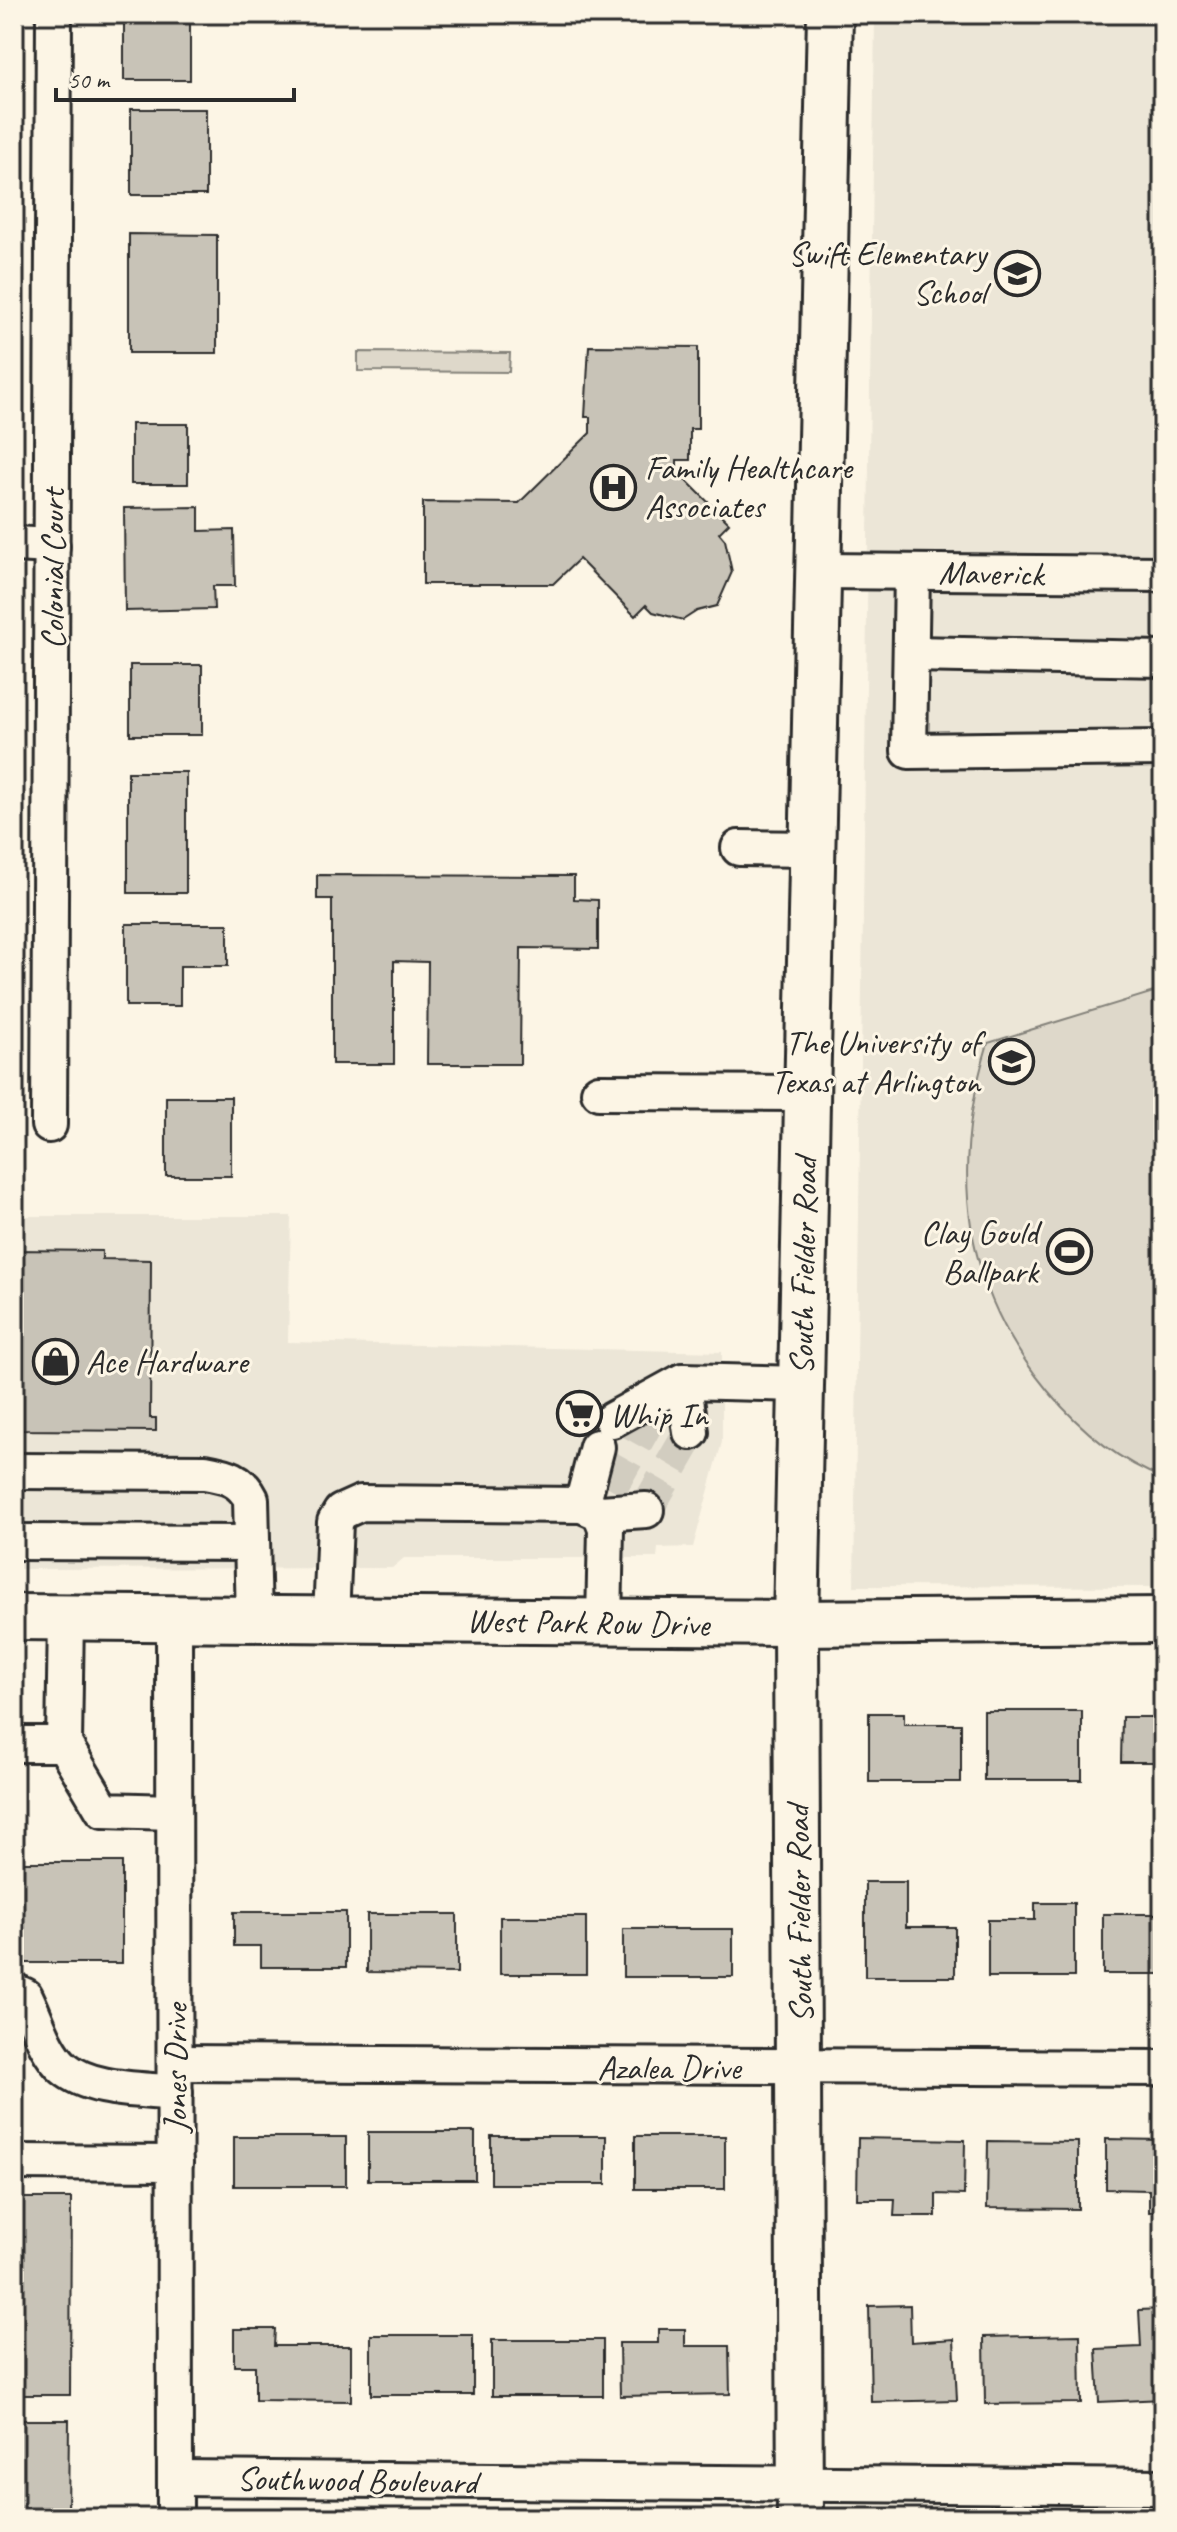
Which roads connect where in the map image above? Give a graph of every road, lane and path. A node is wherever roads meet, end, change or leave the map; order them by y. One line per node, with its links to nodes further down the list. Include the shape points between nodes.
1 (54, 14): 4 (street, Colonial Court)
2 (830, 14): 5 (main road, South Fielder Road)
3 (14, 544): 4 (street)
4 (52, 546): 15 (street, Colonial Court)
5 (820, 571): 6 (street, Maverick); 12 (main road, South Fielder Road)
6 (912, 572): 7 (street, Maverick); 8 (street)
7 (1163, 574)
8 (911, 654): 9 (street); 10 (street, via 909,751)
9 (1163, 659)
10 (1163, 748)
11 (739, 848): 12 (street)
12 (814, 849): 14 (main road, South Fielder Road)
13 (599, 1092): 14 (street)
14 (806, 1093): 17 (main road, South Fielder Road)
15 (49, 1125)
16 (683, 1381): 17 (street); 18 (street); 20 (street, via 605,1434)
17 (800, 1384): 30 (main road, South Fielder Road)
18 (672, 1422)
19 (14, 1471): 22 (street, via 205,1472 230,1477 251,1499)
20 (613, 1503): 27 (street, via 361,1503 341,1512 335,1522); 29 (street, via 606,1528)
21 (14, 1542): 22 (street)
22 (252, 1543): 26 (street)
23 (14, 1617): 24 (main road, West Park Row Drive)
24 (66, 1617): 25 (main road, West Park Row Drive); 32 (street)
25 (174, 1618): 26 (main road, West Park Row Drive); 33 (street, Jones Drive)
26 (254, 1619): 27 (main road, West Park Row Drive)
27 (331, 1619): 29 (main road, West Park Row Drive)
28 (1163, 1620): 30 (main road, West Park Row Drive)
29 (604, 1622): 30 (main road, West Park Row Drive)
30 (796, 1623): 35 (main road, South Fielder Road)
31 (14, 1744): 32 (street)
32 (64, 1744): 33 (street, via 103,1810)
33 (174, 1812): 37 (street, Jones Drive)
34 (14, 1991): 37 (street, Azalea Drive, via 25,1996 64,2068 92,2082)
35 (800, 2068): 36 (street, Azalea Drive); 37 (street, Azalea Drive); 42 (main road, South Fielder Road)
36 (1163, 2068)
37 (175, 2078): 39 (street, Jones Drive)
38 (14, 2162): 39 (street)
39 (175, 2163): 40 (street, Jones Drive)
40 (175, 2478): 42 (street, Southwood Boulevard); 43 (street, Jones Drive)
41 (1163, 2487): 42 (street, Southwood Boulevard)
42 (800, 2501)
43 (175, 2518)

